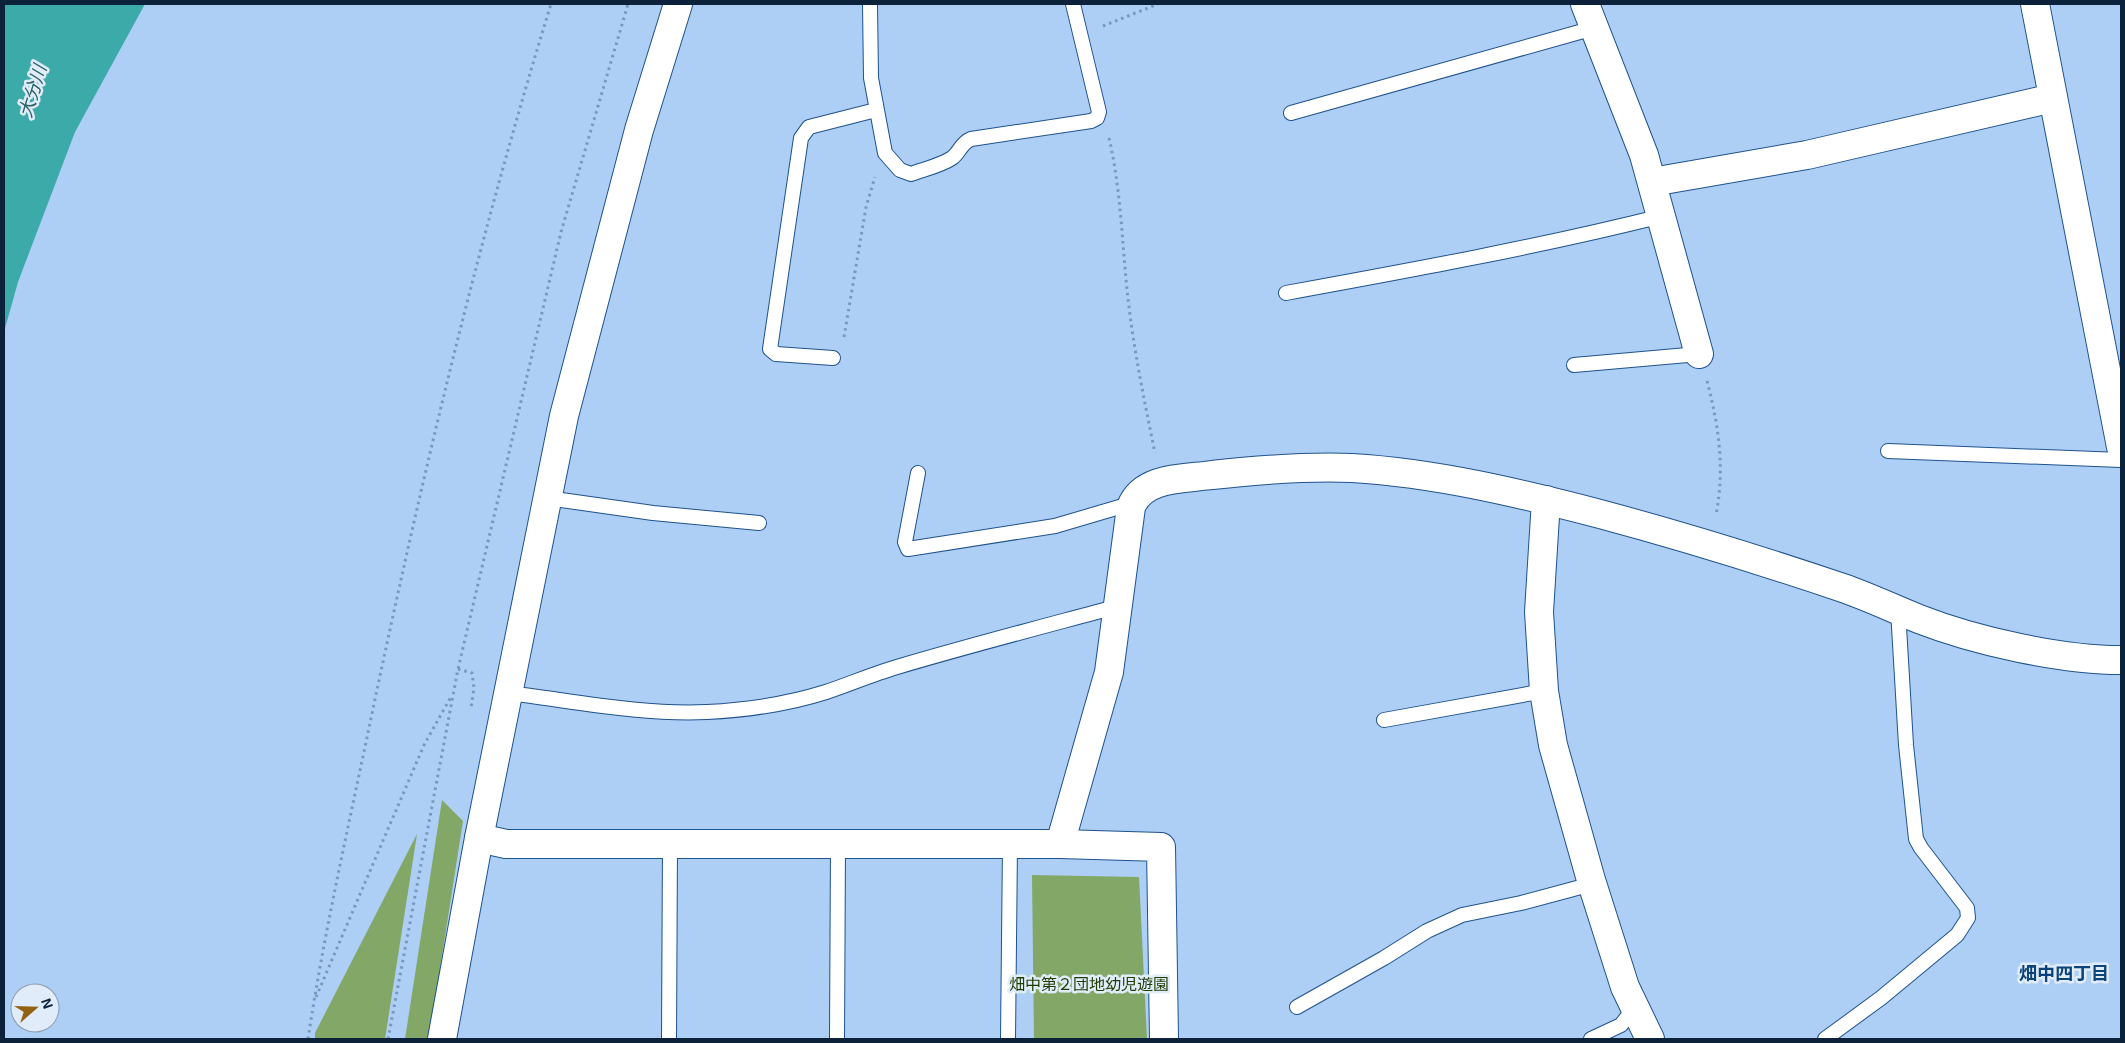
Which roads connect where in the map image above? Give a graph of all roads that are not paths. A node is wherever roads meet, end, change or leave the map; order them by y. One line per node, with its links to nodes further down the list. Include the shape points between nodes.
1 (678, 4): 19 (street, via 639,130 567,406)
2 (870, 4): 7 (lane, via 870,55)
3 (1073, 4): 7 (lane, via 1099,112 1097,118 971,139 962,143 949,160 911,174 900,170 885,153)
4 (2035, 4): 6 (street)
5 (1590, 16): 8 (lane); 9 (street)
6 (2053, 98): 9 (street, via 1807,155); 15 (street)
7 (876, 110): 13 (lane, via 810,127 801,138 770,349 776,354)
8 (1291, 113)
9 (1652, 182): 10 (street)
10 (1662, 216): 11 (lane, via 1467,260); 12 (street)
11 (1286, 293)
12 (1699, 354): 14 (lane)
13 (833, 358)
14 (1574, 365)
15 (2121, 447)
16 (1888, 451): 17 (lane)
17 (2121, 460)
18 (918, 473): 21 (lane, via 905,542 908,549 1055,526)
19 (547, 498): 22 (lane, via 653,513); 27 (street)
20 (1546, 500): 21 (street, via 1450,480 1352,468 1296,468 1161,482 1140,492); 24 (street, via 1710,546 1843,588); 26 (street, via 1539,612)
21 (1132, 504): 23 (street)
22 (758, 522)
23 (1119, 606): 27 (lane, via 894,667 826,692 775,704 708,712 676,712); 33 (street, via 1109,672)
24 (1898, 610): 25 (street, via 1942,627 2006,644); 44 (lane, via 1906,745 1916,839 1967,908 1968,918 1957,935)
25 (2121, 660)
26 (1544, 692): 28 (lane); 34 (street, via 1566,795)
27 (508, 693): 29 (street)
28 (1384, 720)
29 (479, 838): 30 (street, via 506,844); 37 (street)
30 (670, 844): 31 (street); 38 (lane)
31 (838, 844): 32 (street); 39 (lane)
32 (1010, 844): 33 (street); 40 (lane)
33 (1060, 844): 41 (street, via 1161,847)
34 (1592, 884): 35 (lane, via 1462,915 1427,930); 36 (street, via 1625,987)
35 (1297, 1007)
36 (1635, 1007): 42 (lane, via 1621,1025); 43 (street)
37 (442, 1039)
38 (669, 1039)
39 (837, 1039)
40 (1008, 1039)
41 (1164, 1039)
42 (1591, 1039)
43 (1650, 1039)
44 (1825, 1039)

